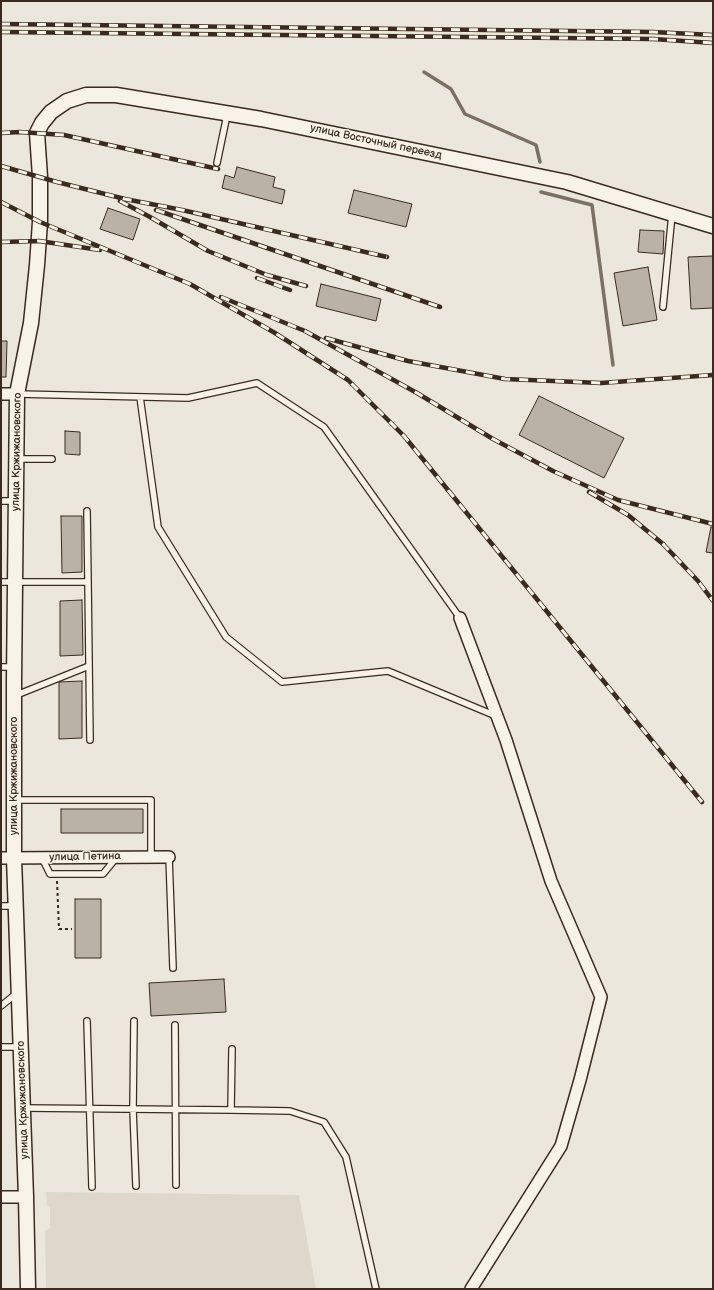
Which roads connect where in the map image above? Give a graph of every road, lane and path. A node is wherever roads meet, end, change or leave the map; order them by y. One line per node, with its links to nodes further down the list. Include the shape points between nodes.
1 (228, 112): 2 (street, улица Восточный переезд, via 116,95 86,95 67,101 51,112); 3 (lane); 4 (street, улица Восточный переезд, via 568,182)
2 (42, 123): 8 (street, улица Кржижановского, via 37,133 40,177 37,265 31,323)
3 (217, 162)
4 (672, 213): 5 (street, улица Восточный переезд); 6 (lane)
5 (713, 226)
6 (663, 307)
7 (1, 394): 8 (street)
8 (17, 394): 9 (lane); 10 (street, улица Кржижановского)
9 (140, 397): 18 (lane, via 188,398 257,383 324,427); 22 (lane, via 158,527 226,637 282,682 388,671)
10 (16, 459): 11 (lane); 13 (street, улица Кржижановского)
11 (52, 459)
12 (1, 501): 13 (lane)
13 (16, 501): 16 (street, улица Кржижановского)
14 (87, 511): 17 (lane)
15 (1, 582): 16 (lane)
16 (15, 582): 17 (lane); 20 (street, улица Кржижановского)
17 (88, 582): 19 (lane)
18 (460, 618): 22 (street)
19 (89, 666): 21 (lane); 23 (lane)
20 (8, 667): 21 (street, улица Кржижановского)
21 (14, 696): 24 (street, улица Кржижановского)
22 (497, 716): 55 (street, via 551,882 601,997 560,1146)
23 (90, 740)
24 (14, 800): 26 (lane, via 151,800); 28 (street, улица Кржижановского)
25 (118, 857): 26 (street, улица Петина); 29 (street, улица Петина); 30 (lane, via 103,874)
26 (151, 857): 27 (street, улица Петина)
27 (169, 857): 34 (lane)
28 (7, 858): 29 (street, улица Петина); 32 (street, улица Кржижановского)
29 (41, 858): 30 (lane, via 50,874)
30 (57, 874): 33 (path, via 58,929)
31 (1, 906): 32 (lane)
32 (16, 906): 35 (street, улица Кржижановского)
33 (72, 929)
34 (173, 968)
35 (19, 991): 36 (lane); 41 (street, улица Кржижановского)
36 (1, 1006)
37 (87, 1021): 44 (lane)
38 (134, 1021): 45 (lane)
39 (175, 1024): 46 (lane)
40 (1, 1047): 41 (lane)
41 (21, 1047): 43 (street, улица Кржижановского)
42 (232, 1049): 47 (lane)
43 (23, 1108): 44 (lane); 52 (street, улица Кржижановского)
44 (90, 1109): 45 (lane); 50 (lane)
45 (133, 1110): 46 (lane); 49 (lane)
46 (175, 1110): 47 (lane); 48 (lane)
47 (231, 1110): 54 (lane, via 290,1111 324,1122 346,1157)
48 (176, 1185)
49 (136, 1186)
50 (92, 1188)
51 (1, 1197): 52 (street)
52 (26, 1197): 53 (street, улица Кржижановского)
53 (28, 1289)
54 (376, 1289)
55 (471, 1289)

